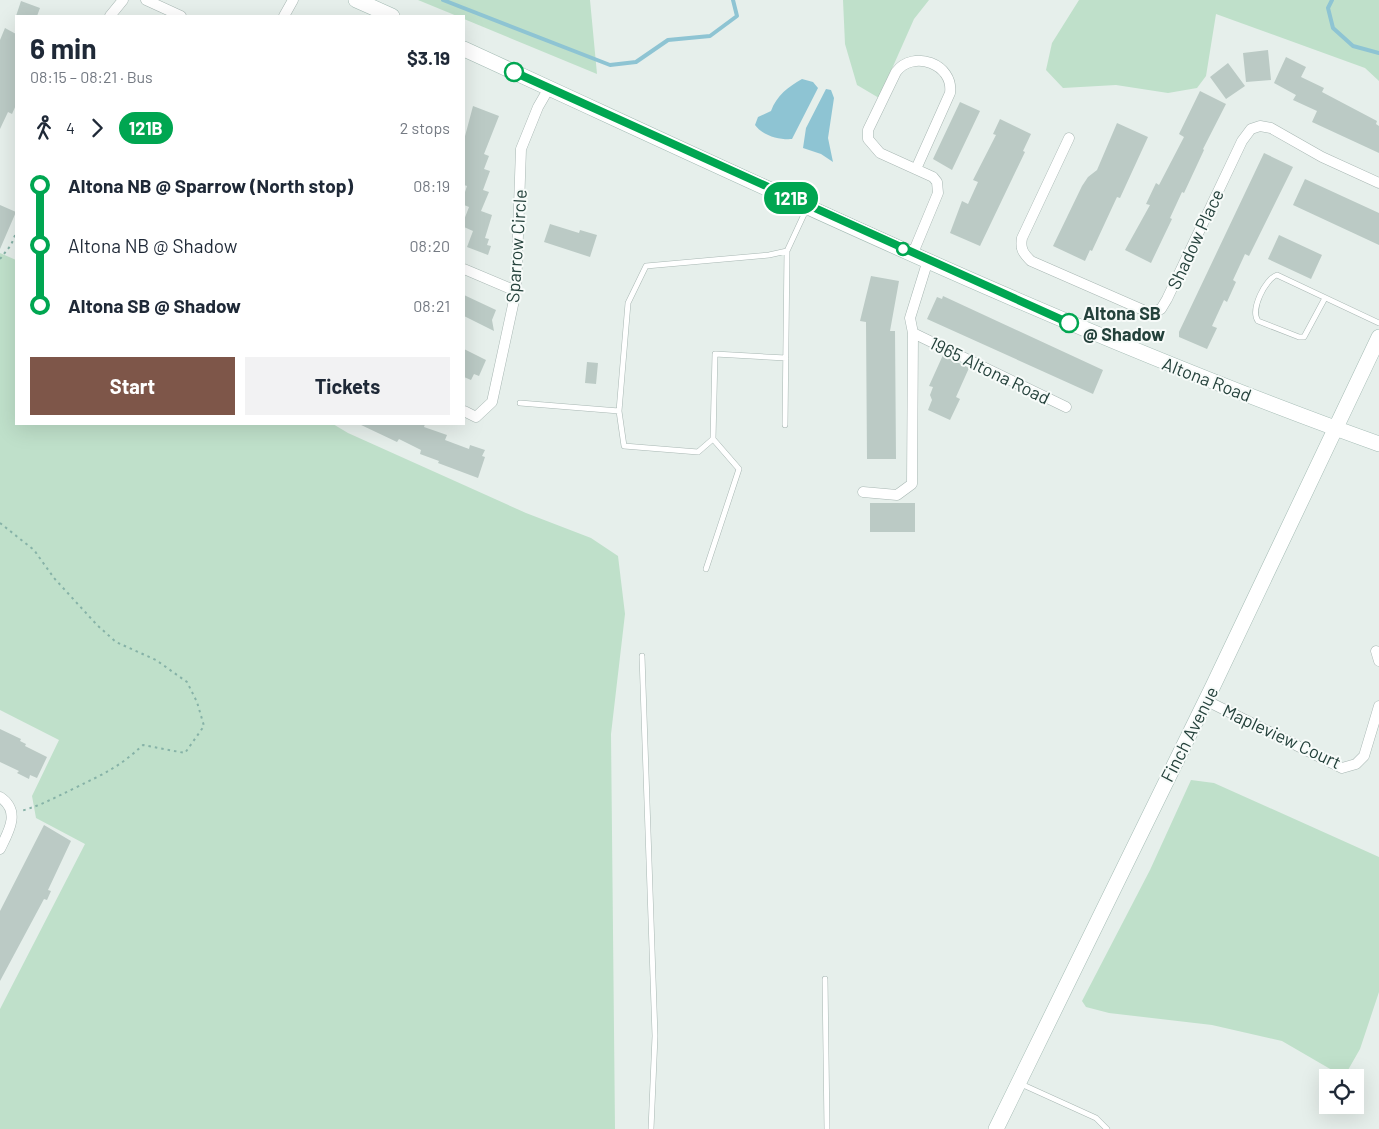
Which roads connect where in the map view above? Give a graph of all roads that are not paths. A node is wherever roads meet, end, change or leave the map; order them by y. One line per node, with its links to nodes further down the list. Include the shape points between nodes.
1 (123, 0): 5 (street)
2 (146, 0): 6 (street)
3 (293, 0): 7 (street)
4 (356, 0): 8 (main road)
5 (111, 15)
6 (179, 15)
7 (285, 15)
8 (390, 15)
9 (465, 48): 10 (main road, Altona Road)
10 (549, 88): 14 (main road, Altona Road); 19 (street, Sparrow Circle, via 521,149)
11 (1069, 138): 13 (street, Shadow Place, via 1020,247 1031,261 1150,313 1162,309 1242,141 1251,129 1260,126 1271,128)
12 (916, 169): 12 (street, via 880,154 868,139 868,130 896,72 909,60 938,67 948,74 951,83 950,93); 16 (street, via 933,177 938,194)
13 (1379, 184)
14 (808, 206): 15 (lane); 16 (main road, Altona Road)
15 (787, 251): 24 (lane); 27 (lane, via 646,266 628,303)
16 (913, 253): 17 (main road, Altona Road)
17 (928, 260): 22 (street, 1965 Altona Road, via 910,318); 30 (main road, Altona Road, via 1051,316)
18 (465, 269): 19 (street)
19 (516, 291): 28 (street, Sparrow Circle, via 492,402 476,417)
20 (1325, 298): 20 (lane, via 1304,337 1258,322 1255,316 1254,310 1268,281 1277,275); 21 (lane)
21 (1379, 322)
22 (913, 333): 26 (street, 1965 Altona Road); 33 (street, 1965 Altona Road, via 912,484 897,495)
23 (1379, 337): 30 (main road, Finch Avenue)
24 (786, 358): 29 (lane); 31 (lane, via 715,354)
25 (520, 403): 27 (lane)
26 (1066, 407)
27 (619, 410): 31 (lane, via 624,446 698,452)
28 (465, 412)
29 (784, 425)
30 (1336, 429): 32 (main road, Altona Road); 36 (main road, Finch Avenue)
31 (713, 439): 34 (lane, via 739,469)
32 (1379, 444)
33 (863, 492)
34 (706, 569)
35 (642, 656): 42 (lane, via 655,1036)
36 (1206, 700): 37 (street, Mapleview Court, via 1342,768 1356,764 1364,756); 41 (main road, Finch Avenue)
37 (1379, 706)
38 (0, 797): 39 (street, via 12,813 12,824)
39 (0, 848)
40 (825, 979): 43 (lane)
41 (1018, 1083): 44 (main road, Finch Avenue); 45 (lane, via 1096,1118)
42 (651, 1129)
43 (826, 1129)
44 (996, 1129)
45 (1107, 1129)

